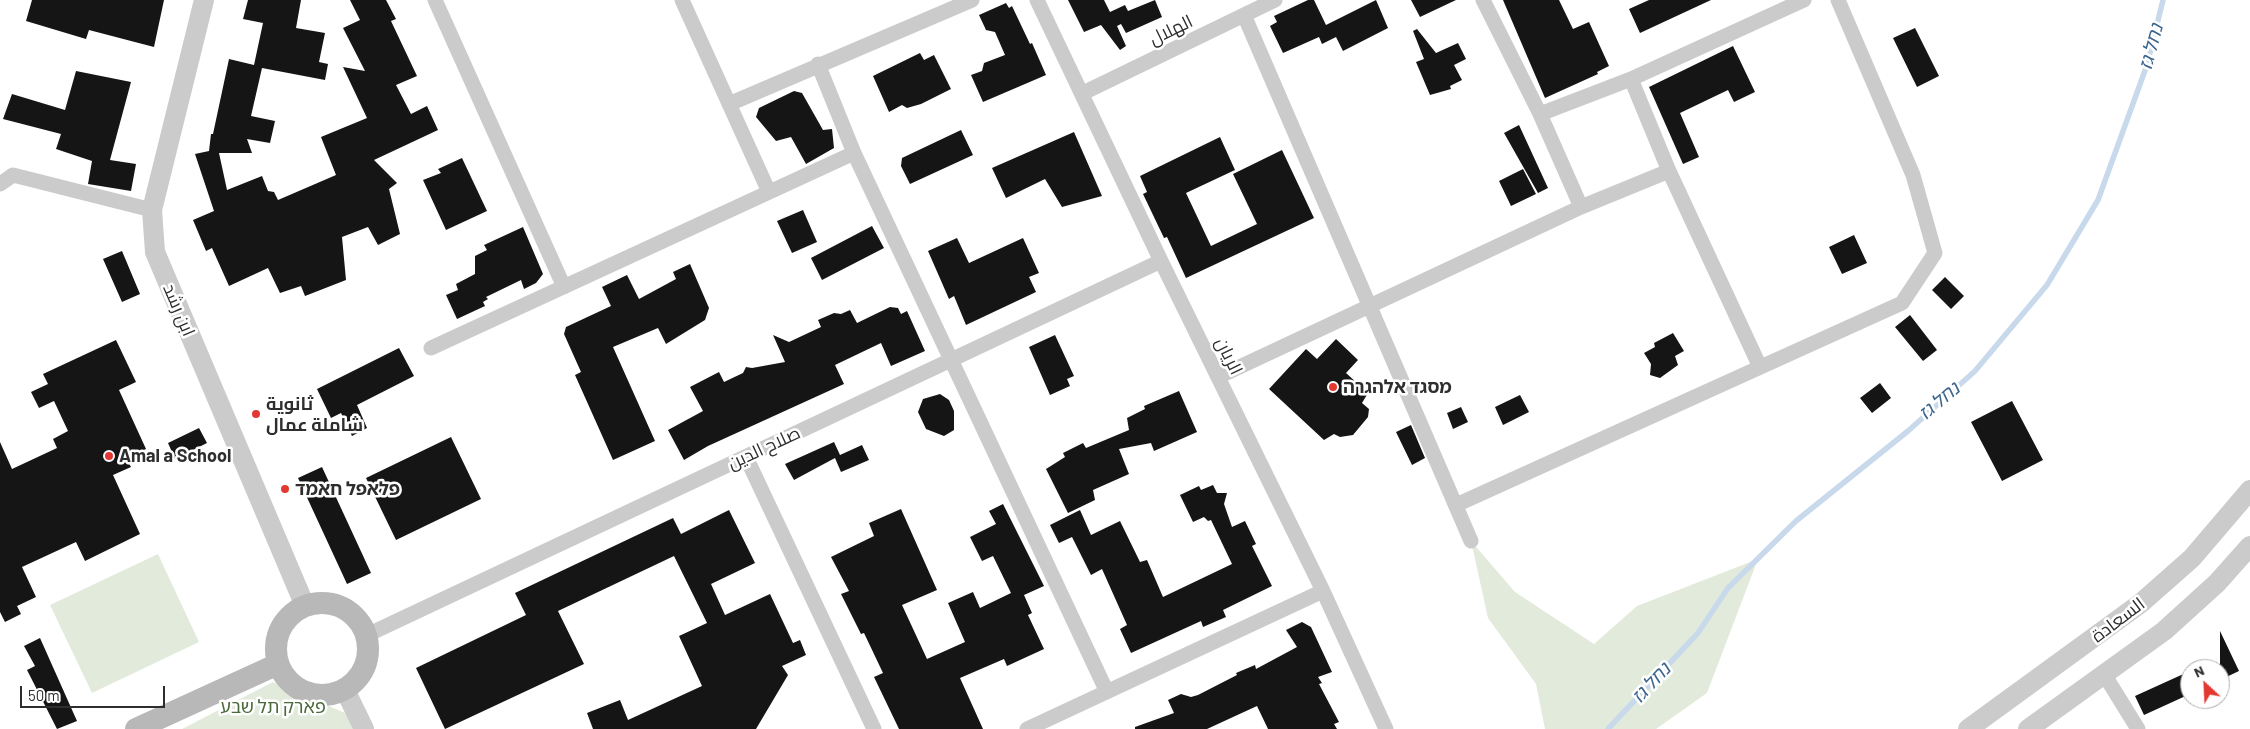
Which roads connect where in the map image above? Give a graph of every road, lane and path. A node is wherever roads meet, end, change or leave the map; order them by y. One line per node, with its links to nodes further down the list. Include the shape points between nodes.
1 (204, 0): 21 (street, ابن رشد)
2 (682, 0): 14 (street)
3 (972, 0): 11 (street)
4 (1037, 0): 13 (street, الريان)
5 (1275, 0): 10 (street, الهلال)
6 (1484, 0): 15 (street)
7 (1804, 0): 12 (street)
8 (1838, 0): 27 (street, via 1913,175 1935,253 1902,303)
9 (438, 1): 23 (street)
10 (1244, 15): 13 (street, الهلال); 24 (street)
11 (818, 64): 14 (street); 16 (street)
12 (1631, 79): 15 (street); 17 (street)
13 (1083, 93): 22 (street, الريان)
14 (729, 104): 19 (street)
15 (1540, 114): 20 (street)
16 (854, 153): 19 (street); 26 (street)
17 (1669, 171): 20 (street); 27 (street)
18 (0, 184): 21 (street, via 13,175)
19 (769, 192): 23 (street)
20 (1581, 207): 24 (street)
21 (152, 210): 35 (street, ابن رشد, via 154,252)
22 (1161, 262): 26 (street, صلاح الدين); 28 (street, الريان)
23 (564, 287): 25 (street)
24 (1369, 306): 28 (street); 31 (street)
25 (431, 348)
26 (951, 360): 29 (street, صلاح الدين); 40 (street)
27 (1760, 367): 31 (street)
28 (1218, 377): 34 (street, الريان)
29 (746, 457): 36 (street, صلاح الدين); 43 (street)
30 (2250, 490): 46 (street, السعادة, via 2192,558 2141,603)
31 (1456, 506): 32 (street)
32 (1471, 541)
33 (2250, 546): 38 (street, السعادة, via 2217,583 2164,631)
34 (1323, 591): 40 (street); 45 (street, الريان)
35 (305, 606): 36 (main road, via 332,604 348,610); 37 (main road, via 293,613 282,626 276,645)
36 (367, 635): 39 (main road, via 368,662 358,679)
37 (278, 664): 39 (main road, via 286,678 301,691 316,696); 41 (main road)
38 (2104, 674): 47 (street, السعادة); 48 (street)
39 (345, 690): 42 (street)
40 (1107, 692): 44 (street)
41 (136, 729)
42 (364, 729)
43 (874, 729)
44 (1027, 729)
45 (1386, 729)
46 (1968, 729)
47 (2028, 729)
48 (2138, 729)

